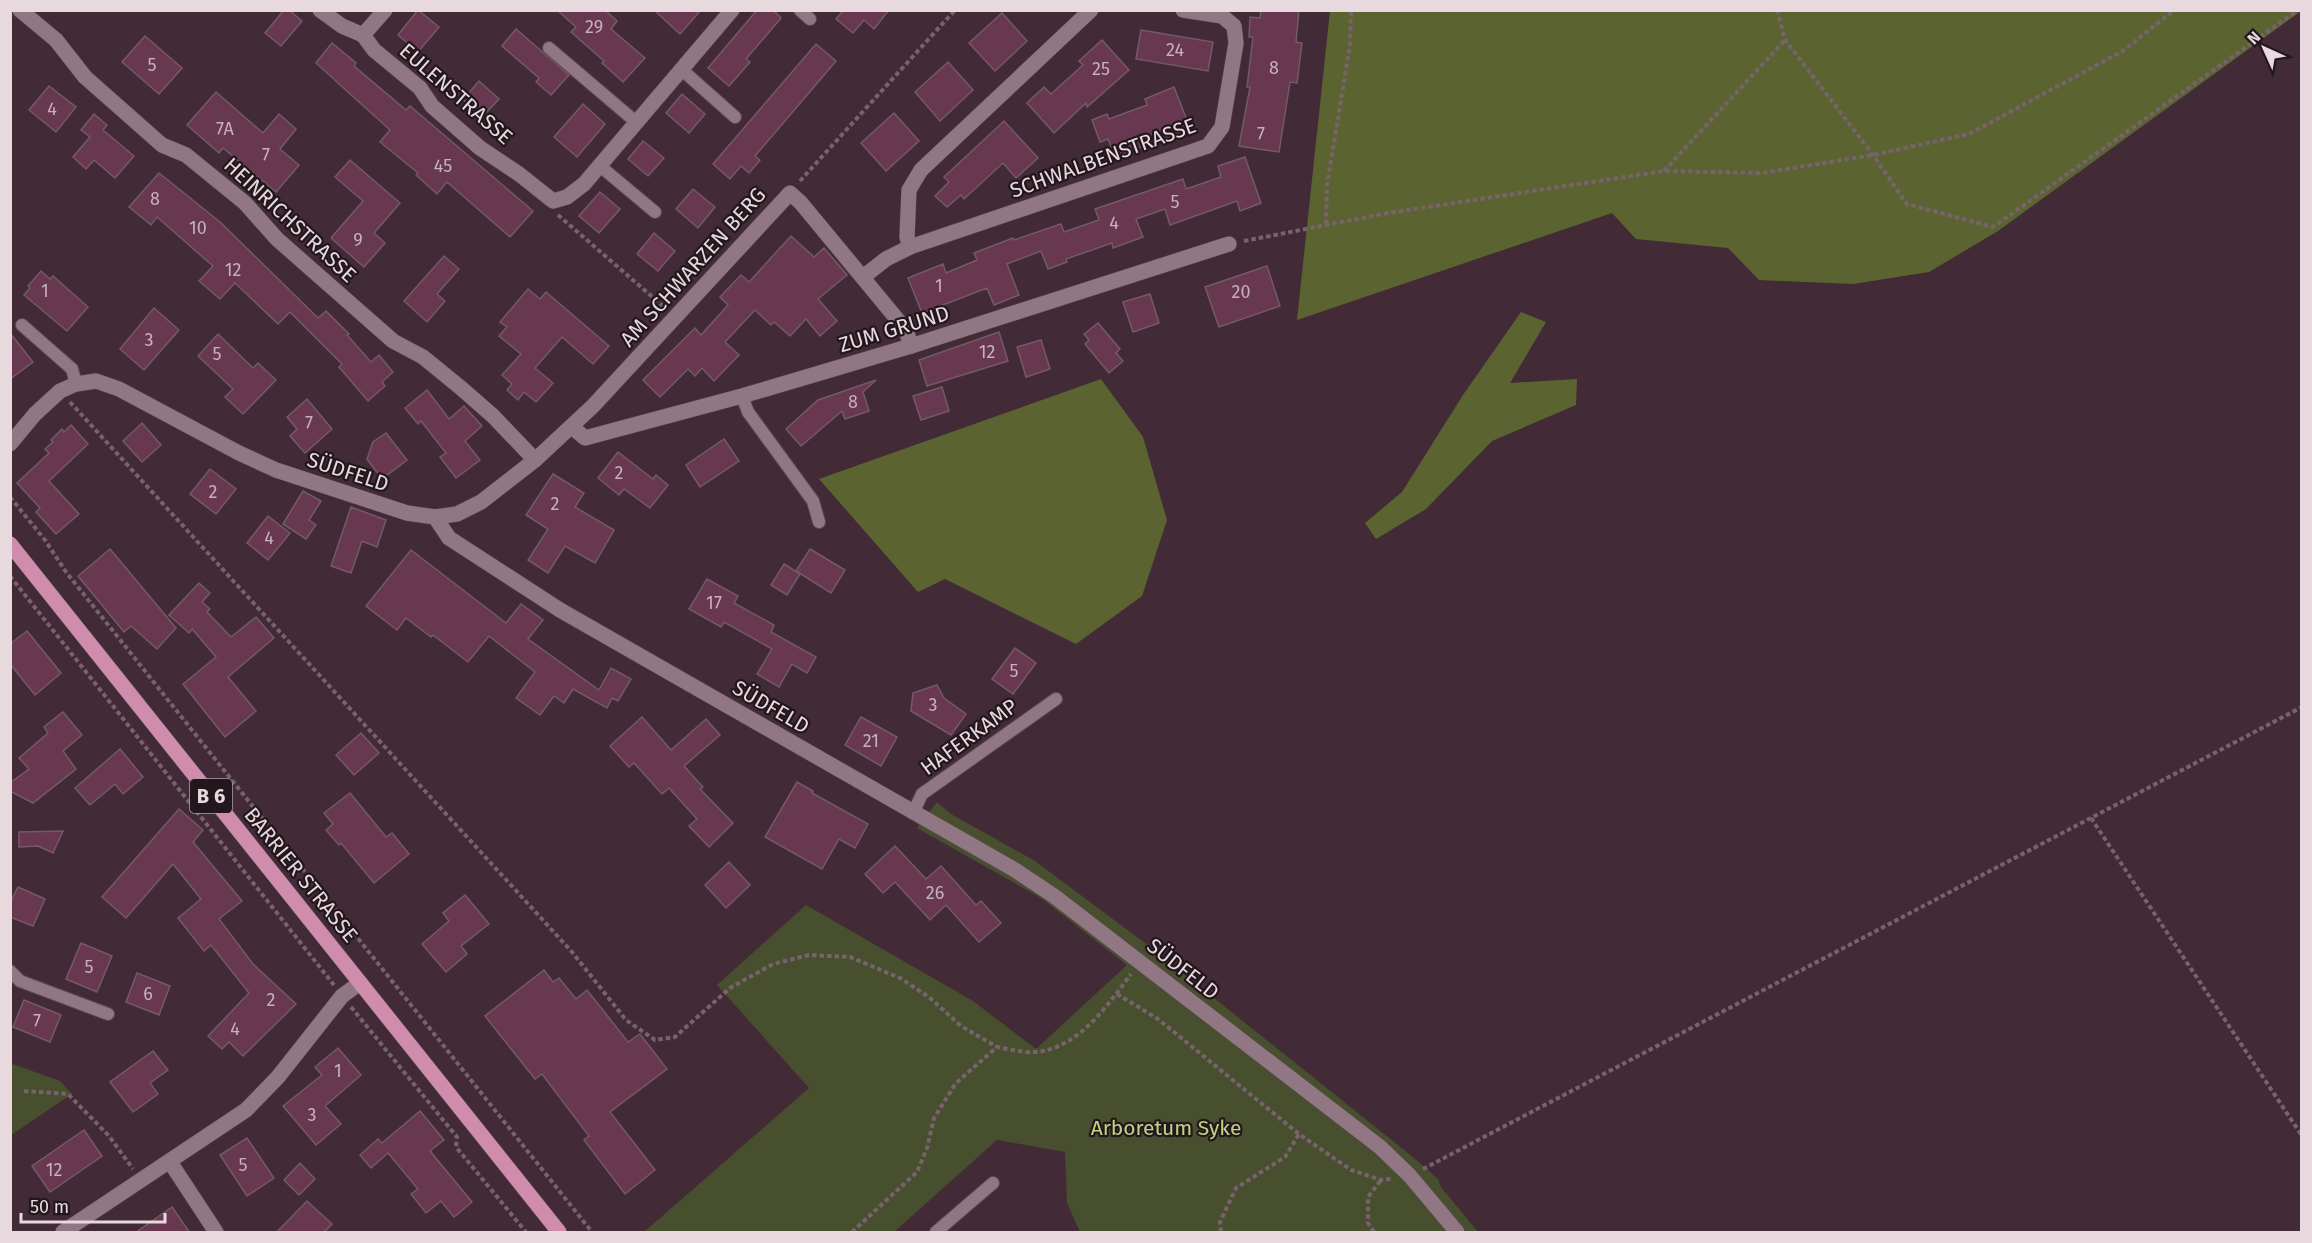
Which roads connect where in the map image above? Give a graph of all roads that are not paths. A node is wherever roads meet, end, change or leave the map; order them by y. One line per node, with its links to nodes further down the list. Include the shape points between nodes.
1 (20, 10): 25 (street, HEINRICHSTRASSE, via 56,40 85,77 162,145 186,155 245,203 277,239 393,342 423,357 461,388)
2 (320, 10): 9 (street)
3 (385, 10): 9 (street)
4 (732, 10): 11 (street)
5 (800, 10): 8 (lane)
6 (1091, 10): 17 (street, via 921,170 909,190)
7 (1183, 10): 17 (street, SCHWALBENSTRASSE, via 1222,16 1234,26 1236,43 1222,127 1208,146)
8 (810, 20)
9 (363, 35): 14 (street, EULENSTRASSE, via 374,50 420,88 432,106 480,148 553,201 567,197)
10 (549, 48): 13 (lane)
11 (681, 69): 12 (lane); 13 (street)
12 (735, 117)
13 (636, 123): 14 (street)
14 (600, 166): 15 (lane)
15 (655, 212)
16 (1229, 244): 20 (street, ZUM GRUND)
17 (910, 247): 18 (street, SCHWALBENSTRASSE)
18 (863, 277): 20 (street, via 906,330); 23 (street, AM SCHWARZEN BERG, via 790,193)
19 (22, 325): 21 (lane, via 72,369)
20 (911, 346): 22 (street, ZUM GRUND)
21 (76, 384): 24 (street, SÜDFELD, via 35,414); 26 (street, SÜDFELD, via 96,381 119,389 276,470 407,513)
22 (742, 396): 23 (street, ZUM GRUND, via 585,438); 27 (lane, via 748,412 813,501)
23 (572, 427): 25 (street, AM SCHWARZEN BERG)
24 (10, 444)
25 (535, 460): 26 (street, AM SCHWARZEN BERG, via 481,502 457,514)
26 (435, 517): 30 (street, SÜDFELD, via 449,538 560,609)
27 (819, 522)
28 (10, 544): 32 (main road, BARRIER STRASSE / B 6)
29 (1056, 699): 30 (lane, HAFERKAMP, via 922,794)
30 (913, 813): 40 (street, SÜDFELD, via 1015,870 1142,962 1380,1147 1410,1176)
31 (10, 971): 33 (lane, via 20,981)
32 (360, 983): 34 (street, via 342,996 278,1077 246,1110); 38 (main road, BARRIER STRASSE / B 6)
33 (108, 1014)
34 (170, 1162): 36 (street); 37 (street)
35 (993, 1183): 39 (lane)
36 (63, 1233)
37 (216, 1233)
38 (559, 1233)
39 (936, 1233)
40 (1457, 1233)

